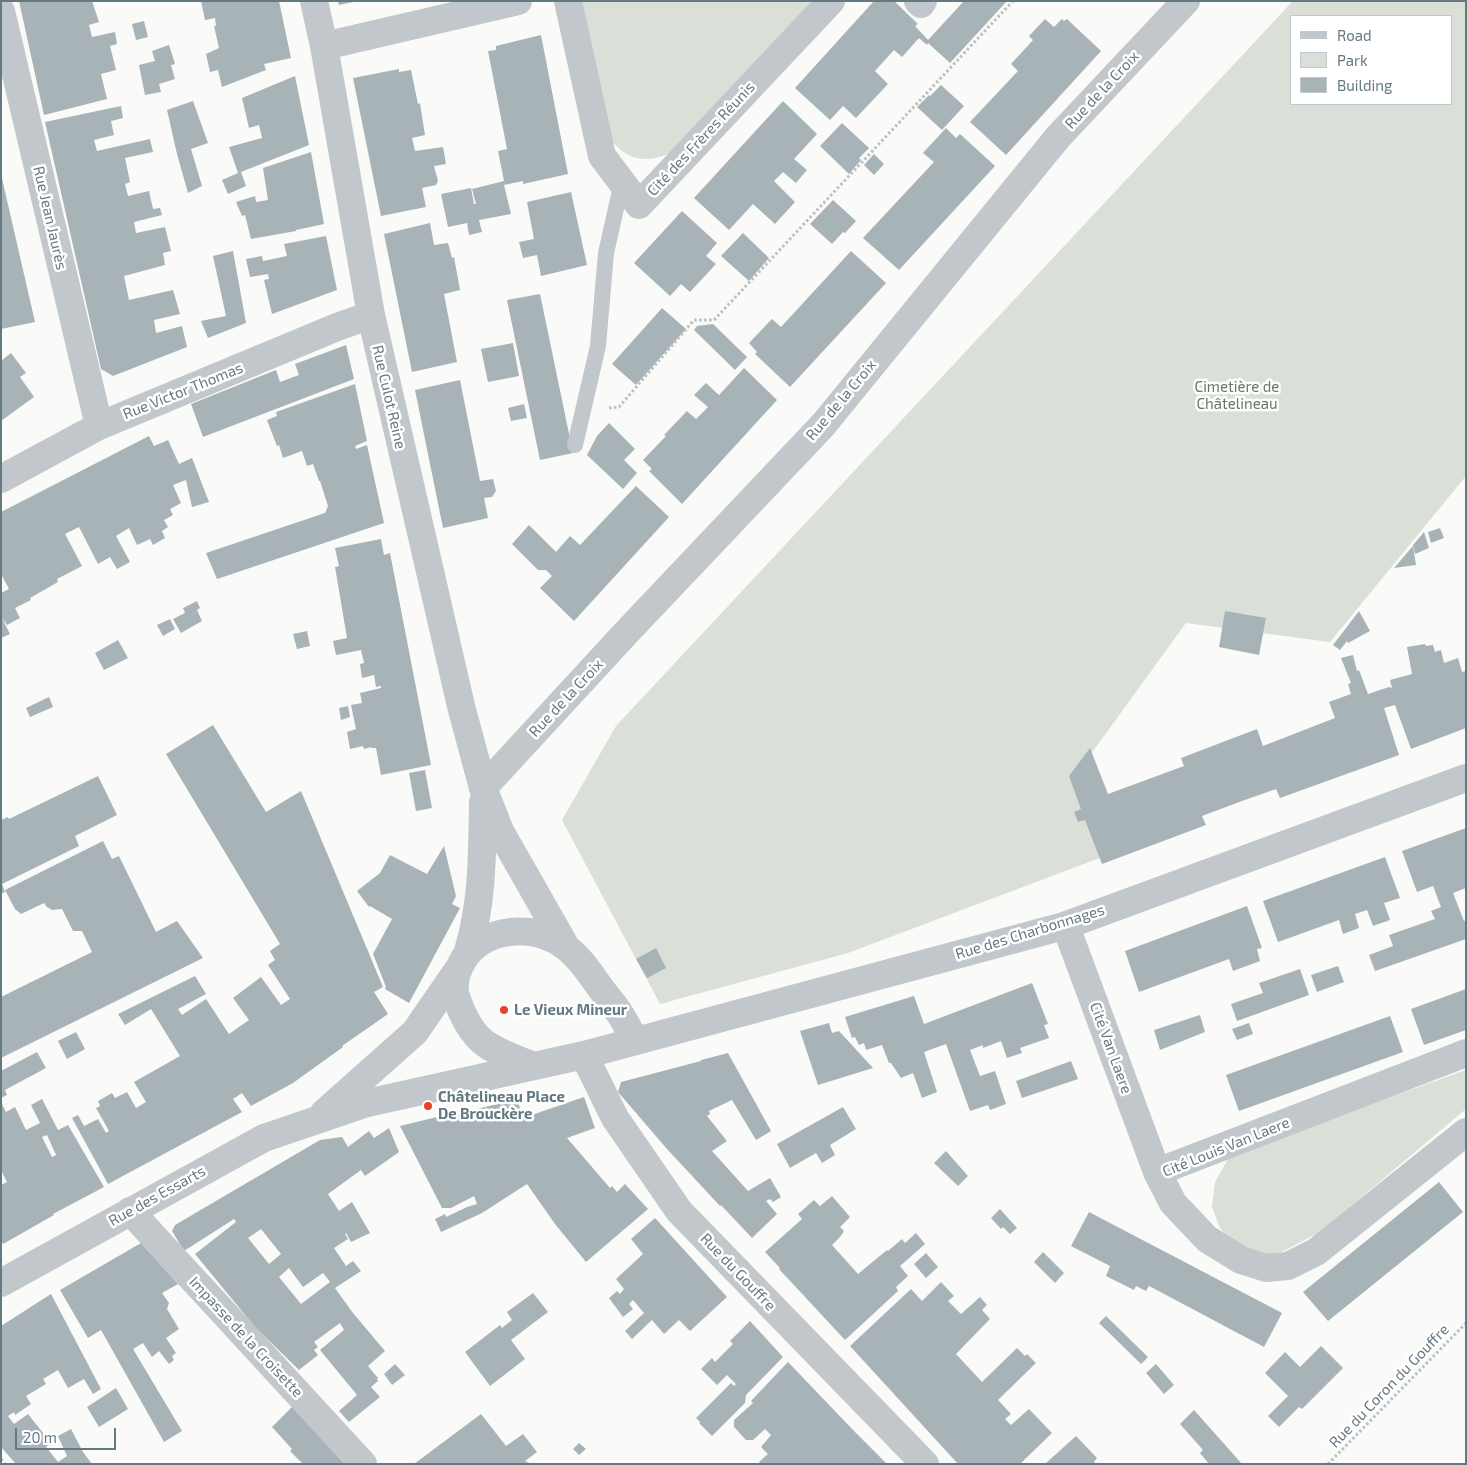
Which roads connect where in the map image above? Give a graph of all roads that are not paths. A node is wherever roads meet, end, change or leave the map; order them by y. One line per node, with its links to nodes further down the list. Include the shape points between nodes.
1 (314, 1): 9 (street, Rue Culot Reine)
2 (518, 1): 9 (street)
3 (568, 1): 10 (street, Cité des Frères Réunis, via 602,156)
4 (831, 1): 10 (street, Cité des Frères Réunis, via 639,205)
5 (918, 1): 6 (street, via 921,4)
6 (923, 1)
7 (1186, 1): 16 (street, Rue de la Croix, via 1058,137 823,425)
8 (1, 11): 12 (street, Rue Jean Jaurès)
9 (324, 46): 11 (street, Rue Culot Reine)
10 (622, 182): 13 (lane, via 606,253 598,346)
11 (371, 315): 12 (street, Rue Victor Thomas); 16 (street, Rue Culot Reine)
12 (99, 426): 14 (street, Rue Victor Thomas)
13 (575, 444)
14 (1, 478)
15 (1466, 778): 17 (street, Rue des Charbonnages)
16 (483, 788): 18 (street, via 500,831); 19 (street, via 482,874 478,908)
17 (1064, 926): 20 (street, Rue des Charbonnages); 26 (street, Cité Van Laere)
18 (566, 947): 19 (street, via 544,935 516,932 482,940); 20 (street, via 620,1014)
19 (463, 961): 23 (street, via 455,990 465,1019 476,1036 495,1049); 24 (street, via 415,1032)
20 (635, 1041): 22 (street, Rue des Charbonnages)
21 (1466, 1053): 26 (street, Cité Louis Van Laere)
22 (584, 1055): 23 (street); 30 (street, Rue du Gouffre, via 615,1118 679,1211)
23 (534, 1066): 24 (street, Rue des Essarts, via 366,1103)
24 (318, 1119): 27 (street, Rue des Essarts, via 264,1138)
25 (1466, 1132): 26 (street, Cité Louis Van Laere, via 1316,1252 1288,1266 1266,1268 1241,1260 1207,1239 1173,1203)
26 (1157, 1172)
27 (130, 1211): 28 (street, Rue des Essarts); 29 (street, Impasse de la Croisette)
28 (1, 1283)
29 (363, 1464)
30 (925, 1464)

